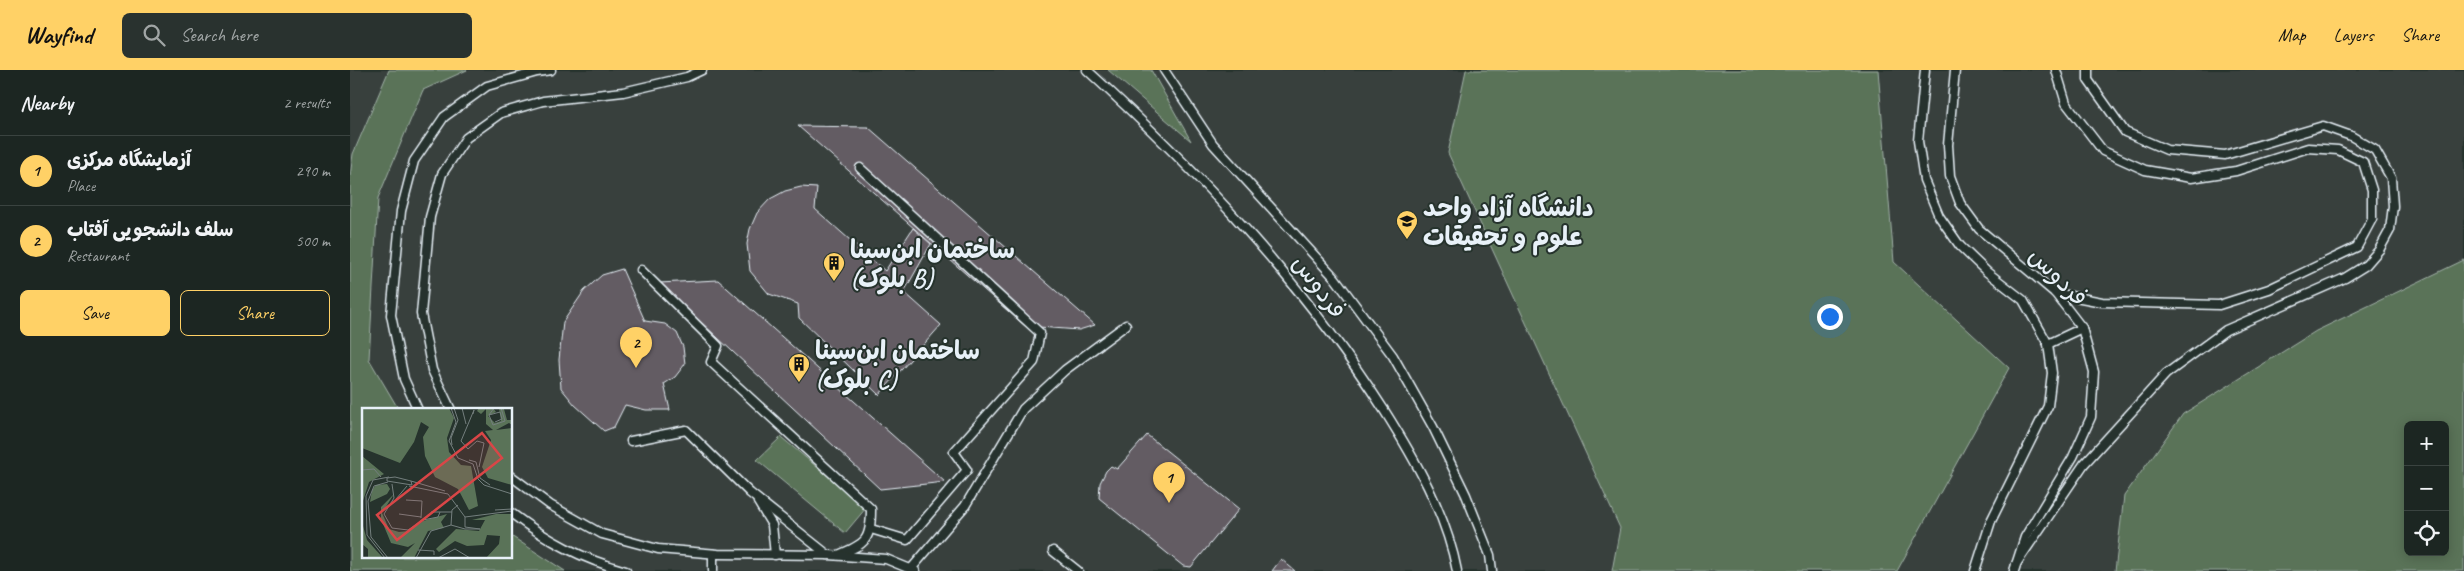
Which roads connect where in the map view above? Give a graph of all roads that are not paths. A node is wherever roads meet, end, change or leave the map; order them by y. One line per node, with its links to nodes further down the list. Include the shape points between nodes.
1 (551, 70): 15 (lane, via 487,86 444,117 414,161 401,211 391,315 404,379)
2 (702, 70): 16 (lane, via 687,77 623,92 543,101 501,113 466,138 442,174 430,217 421,314 432,370)
3 (1087, 70): 33 (lane, فردوس, via 1186,166 1280,266 1363,377 1405,444 1435,503)
4 (1164, 70): 34 (lane, فردوس, via 1213,144 1335,278 1393,356 1433,426 1466,495 1490,555)
5 (1925, 70): 14 (lane, فردوس, via 1918,141 1924,180 1939,216 1960,246 2023,300)
6 (1955, 70): 11 (lane, فردوس, via 1948,145 1950,176 1960,203 1979,229)
7 (2056, 70): 11 (lane, via 2066,104 2103,151 2145,170 2191,178 2236,171 2308,148 2338,150 2363,162 2372,190 2372,219 2356,247 2269,289 2219,305 2102,302)
8 (2088, 70): 28 (lane, via 2088,80 2125,132 2166,150 2225,155 2322,126 2351,136 2375,150 2391,178 2393,206 2390,230 2366,265 2345,278 2226,330 2166,374 2084,464)
9 (860, 168): 18 (lane, via 1040,333 1034,362 954,452)
10 (641, 270): 23 (lane, via 718,346 711,362 871,509)
11 (2055, 293): 13 (lane, فردوس)
12 (1126, 325): 19 (lane, via 1065,370 1023,409)
13 (2082, 328): 14 (lane); 28 (lane, فردوس, via 2094,372 2091,417 2073,457 2025,537)
14 (2048, 344): 35 (lane, فردوس, via 2052,373 2048,406 1991,522)
15 (417, 408)
16 (449, 408)
17 (631, 441): 21 (lane, via 686,430)
18 (967, 470): 19 (lane); 23 (lane, via 908,540)
19 (985, 472): 29 (lane, via 965,506)
20 (512, 477): 25 (lane, via 550,505 602,534 658,549)
21 (750, 492): 26 (lane, via 772,525); 27 (lane)
22 (512, 514): 30 (lane, via 534,530 591,561)
23 (871, 529): 27 (lane, via 861,546)
24 (1053, 551): 32 (lane)
25 (713, 554): 26 (lane); 31 (lane)
26 (775, 554): 27 (lane)
27 (832, 555): 29 (lane, via 886,559)
28 (2015, 568)
29 (913, 570)
30 (626, 571)
31 (713, 571)
32 (1078, 571)
33 (1457, 571)
34 (1492, 571)
35 (1975, 571)

